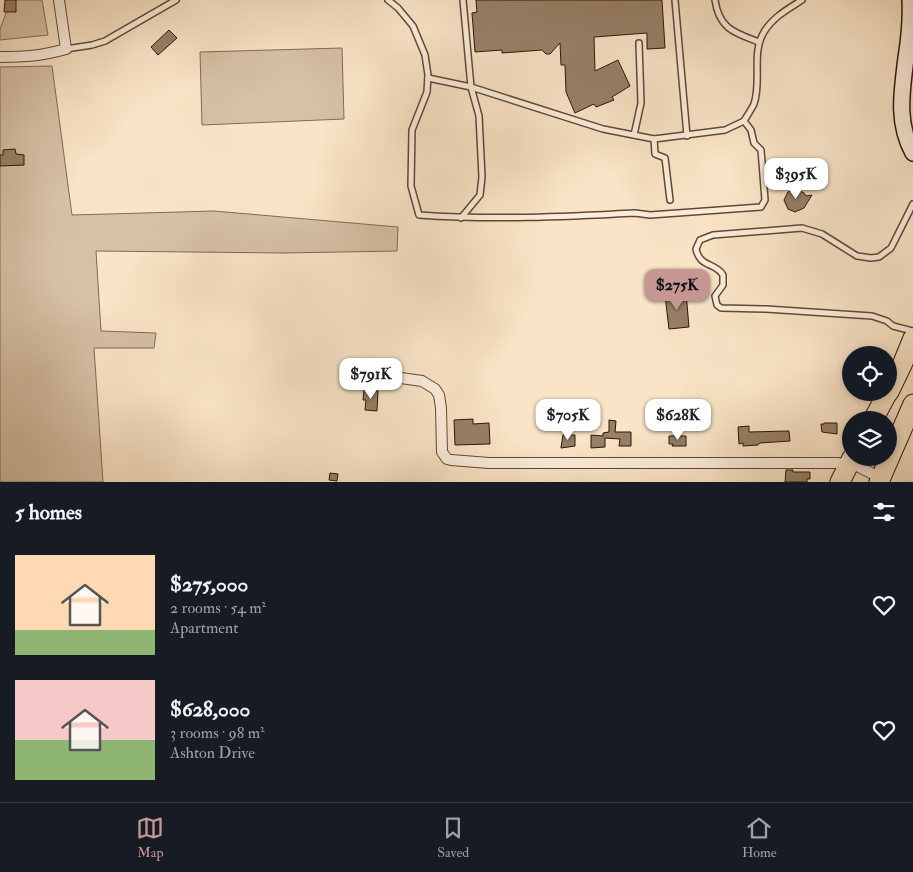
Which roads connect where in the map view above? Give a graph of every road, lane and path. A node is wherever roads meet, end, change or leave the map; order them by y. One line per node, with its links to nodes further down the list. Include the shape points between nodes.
1 (59, 0): 11 (street)
2 (176, 0): 11 (lane, via 105,41)
3 (388, 0): 13 (lane, via 412,26 424,55)
4 (463, 0): 14 (lane)
5 (675, 0): 17 (lane)
6 (715, 0): 9 (lane, via 721,20 728,28)
7 (802, 0): 9 (lane, via 778,15)
8 (910, 0): 19 (street, via 910,27 900,102 904,132)
9 (759, 42): 15 (lane, via 754,103)
10 (639, 43): 16 (lane, via 641,103)
11 (66, 49): 12 (street, via 28,57)
12 (0, 57)
13 (428, 78): 14 (lane); 22 (lane, via 424,102 412,130 411,186 419,215)
14 (471, 88): 16 (lane, via 586,124); 22 (lane, via 478,116 482,177 480,194)
15 (744, 121): 17 (lane, via 726,130); 22 (lane, via 761,150 765,200 761,207 650,215 635,212)
16 (634, 135): 18 (lane)
17 (687, 136): 18 (lane)
18 (654, 139): 20 (lane, via 655,154 665,158)
19 (913, 153)
20 (670, 200)
21 (913, 204): 23 (lane, via 890,248 872,258 857,256 822,234 802,228 713,235 700,240 696,249 700,259 717,267 723,275 723,285 715,296 721,308 872,316)
22 (461, 218)
23 (913, 331)
24 (913, 338): 25 (highway)
25 (897, 374)
26 (377, 383): 28 (street, via 387,376 422,381 435,389 441,408 442,452 451,460 489,463)
27 (913, 404): 31 (highway)
28 (842, 462)
29 (848, 466): 32 (highway)
30 (857, 466): 31 (street)
31 (880, 480)
32 (840, 482)

